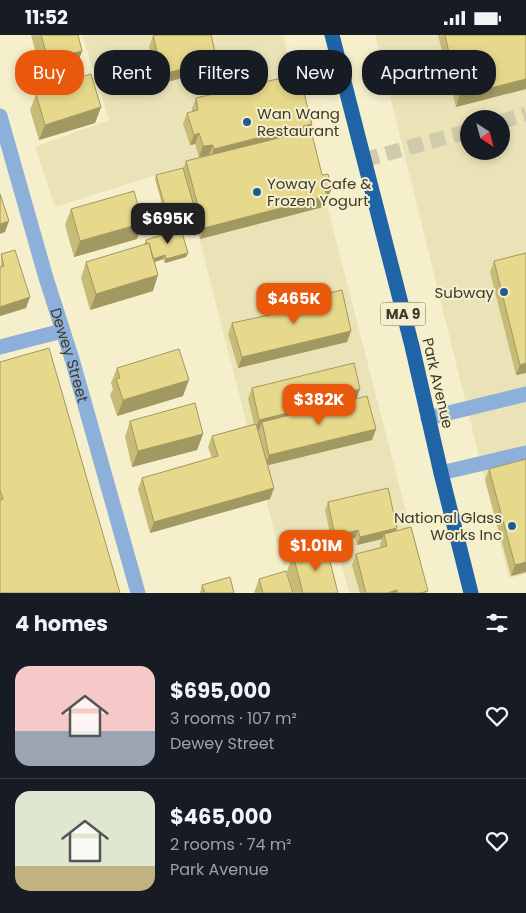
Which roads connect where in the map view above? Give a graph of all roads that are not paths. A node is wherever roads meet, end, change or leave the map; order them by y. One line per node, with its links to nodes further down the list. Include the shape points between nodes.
1 (332, 35): 6 (highway, Park Avenue / MA 9)
2 (0, 116): 3 (street, Dewey Street)
3 (62, 331): 4 (street); 9 (street, Dewey Street)
4 (0, 347)
5 (526, 394): 6 (street)
6 (428, 418): 8 (highway, Park Avenue / MA 9)
7 (526, 453): 8 (street)
8 (441, 473): 10 (highway, Park Avenue / MA 9)
9 (138, 593)
10 (471, 593)

